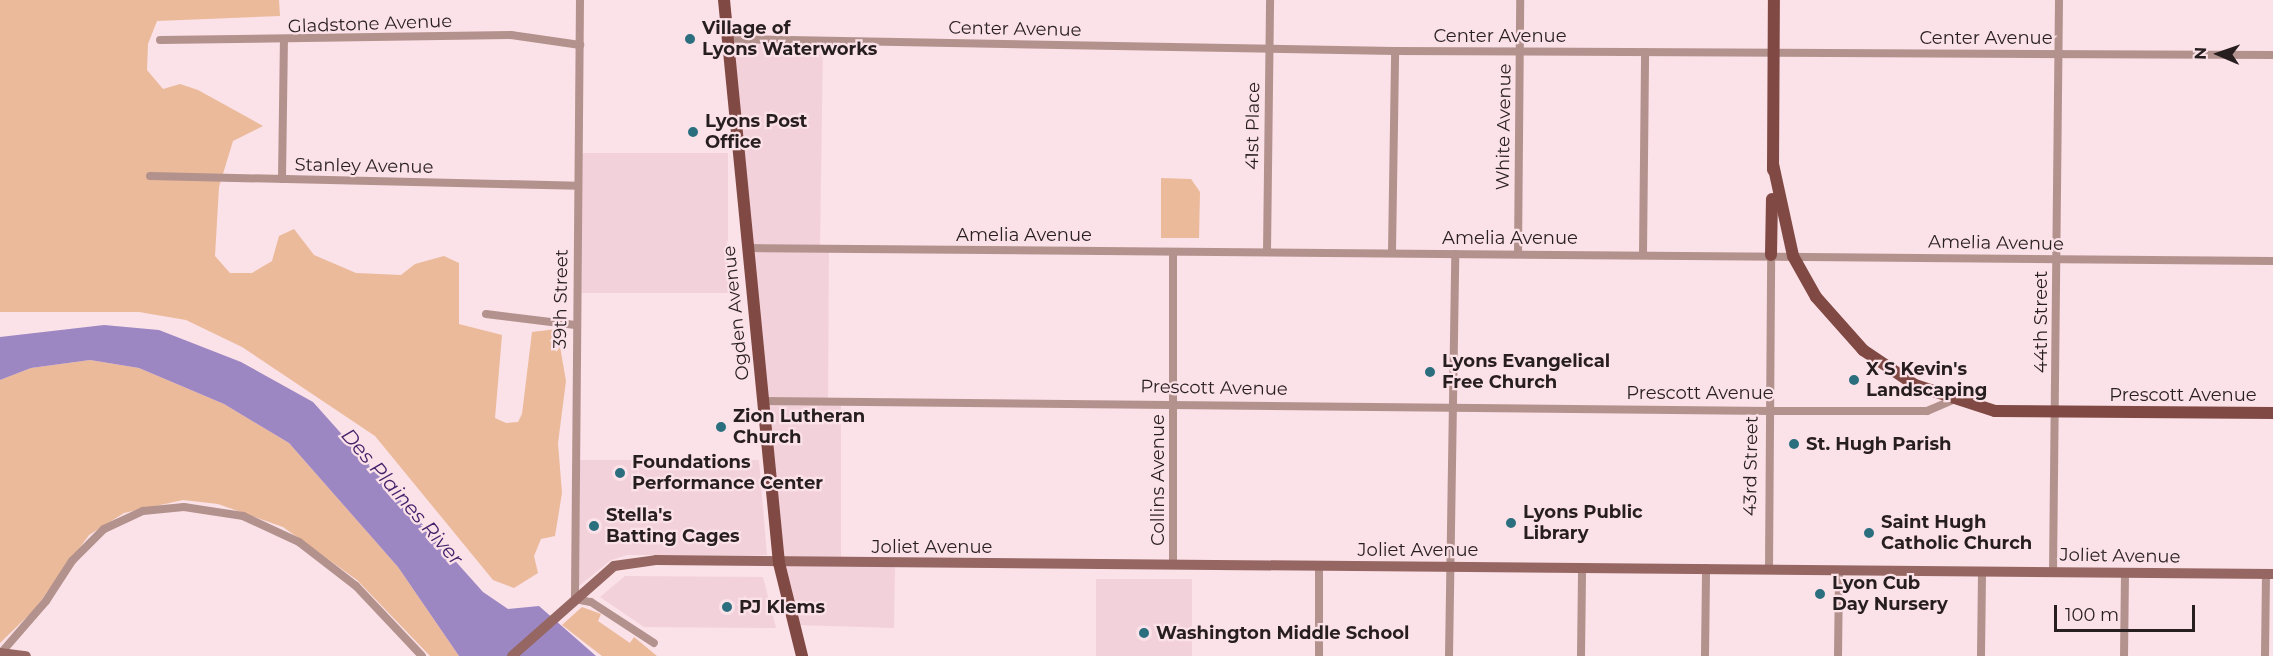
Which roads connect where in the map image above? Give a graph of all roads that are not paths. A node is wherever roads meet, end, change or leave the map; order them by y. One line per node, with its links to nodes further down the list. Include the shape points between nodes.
1 (580, 0): 10 (street, 39th Street)
2 (724, 0): 7 (main road, Ogden Avenue)
3 (1270, 0): 11 (street, 41st Place)
4 (1520, 0): 13 (street, White Avenue)
5 (1774, 0): 15 (main road)
6 (2059, 0): 16 (street, 44th Street)
7 (728, 39): 11 (street, Center Avenue); 22 (main road, Ogden Avenue)
8 (160, 40): 9 (street, Gladstone Avenue)
9 (284, 42): 10 (street, Gladstone Avenue, via 511,34); 20 (street)
10 (580, 45): 21 (street, 39th Street)
11 (1269, 49): 12 (street, Center Avenue); 24 (street, 41st Place)
12 (1395, 51): 13 (street, Center Avenue); 25 (street)
13 (1520, 51): 14 (street, Center Avenue); 27 (street, White Avenue)
14 (1646, 52): 15 (street, Center Avenue); 28 (street)
15 (1774, 52): 16 (street, Center Avenue); 18 (main road)
16 (2058, 53): 17 (street, Center Avenue); 31 (street, 44th Street)
17 (2273, 55)
18 (1773, 164): 29 (main road); 30 (main road)
19 (150, 176): 20 (street, Stanley Avenue)
20 (282, 179): 21 (street, Stanley Avenue)
21 (578, 186): 34 (street, 39th Street)
22 (747, 248): 23 (street, Amelia Avenue); 35 (main road, Ogden Avenue)
23 (1173, 252): 24 (street, Amelia Avenue); 37 (street, Collins Avenue)
24 (1267, 252): 25 (street, Amelia Avenue)
25 (1392, 252): 26 (street, Amelia Avenue)
26 (1455, 254): 27 (street, Amelia Avenue); 38 (street)
27 (1518, 254): 28 (street, Amelia Avenue)
28 (1643, 254): 29 (street, Amelia Avenue)
29 (1772, 255): 30 (street, Amelia Avenue); 39 (street, 43rd Street)
30 (1793, 256): 31 (street, Amelia Avenue); 36 (main road, via 1831,318 1863,350 1897,375)
31 (2056, 259): 32 (street, Amelia Avenue); 40 (street, 44th Street)
32 (2273, 261)
33 (486, 314): 34 (street)
34 (575, 325): 54 (street, 39th Street)
35 (764, 401): 37 (street, Prescott Avenue); 42 (main road, Ogden Avenue)
36 (1951, 401): 39 (street, Prescott Avenue, via 1927,411); 40 (main road, Prescott Avenue, via 1995,411)
37 (1174, 406): 38 (street, Prescott Avenue); 43 (street, Collins Avenue)
38 (1454, 408): 39 (street, Prescott Avenue); 45 (street)
39 (1770, 411): 48 (street, 43rd Street)
40 (2056, 413): 41 (main road, Prescott Avenue); 51 (street, 44th Street)
41 (2273, 413)
42 (779, 563): 43 (street, Joliet Avenue); 54 (street, Joliet Avenue, via 634,561 614,566); 60 (main road, Ogden Avenue)
43 (1173, 565): 44 (street, Joliet Avenue)
44 (1319, 566): 45 (street, Joliet Avenue); 61 (street)
45 (1449, 567): 46 (street, Joliet Avenue); 62 (street)
46 (1582, 568): 47 (street, Joliet Avenue); 63 (street)
47 (1706, 568): 48 (street, Joliet Avenue); 64 (street)
48 (1768, 568): 49 (street, Joliet Avenue)
49 (1839, 570): 50 (street, Joliet Avenue); 65 (street)
50 (1982, 571): 51 (street, Joliet Avenue); 66 (street)
51 (2053, 572): 52 (street, Joliet Avenue)
52 (2125, 573): 53 (street, Joliet Avenue); 67 (street)
53 (2270, 574): 68 (street)
54 (575, 599): 55 (street, via 591,602); 59 (street, Joliet Avenue)
55 (654, 643)
56 (1, 653): 57 (street); 58 (street, via 40,609 72,561 104,529 143,511 184,507 252,519 318,554 380,608)
57 (26, 656)
58 (422, 656)
59 (512, 656)
60 (802, 656)
61 (1319, 656)
62 (1449, 656)
63 (1581, 656)
64 (1705, 656)
65 (1838, 656)
66 (1981, 656)
67 (2124, 656)
68 (2265, 656)

